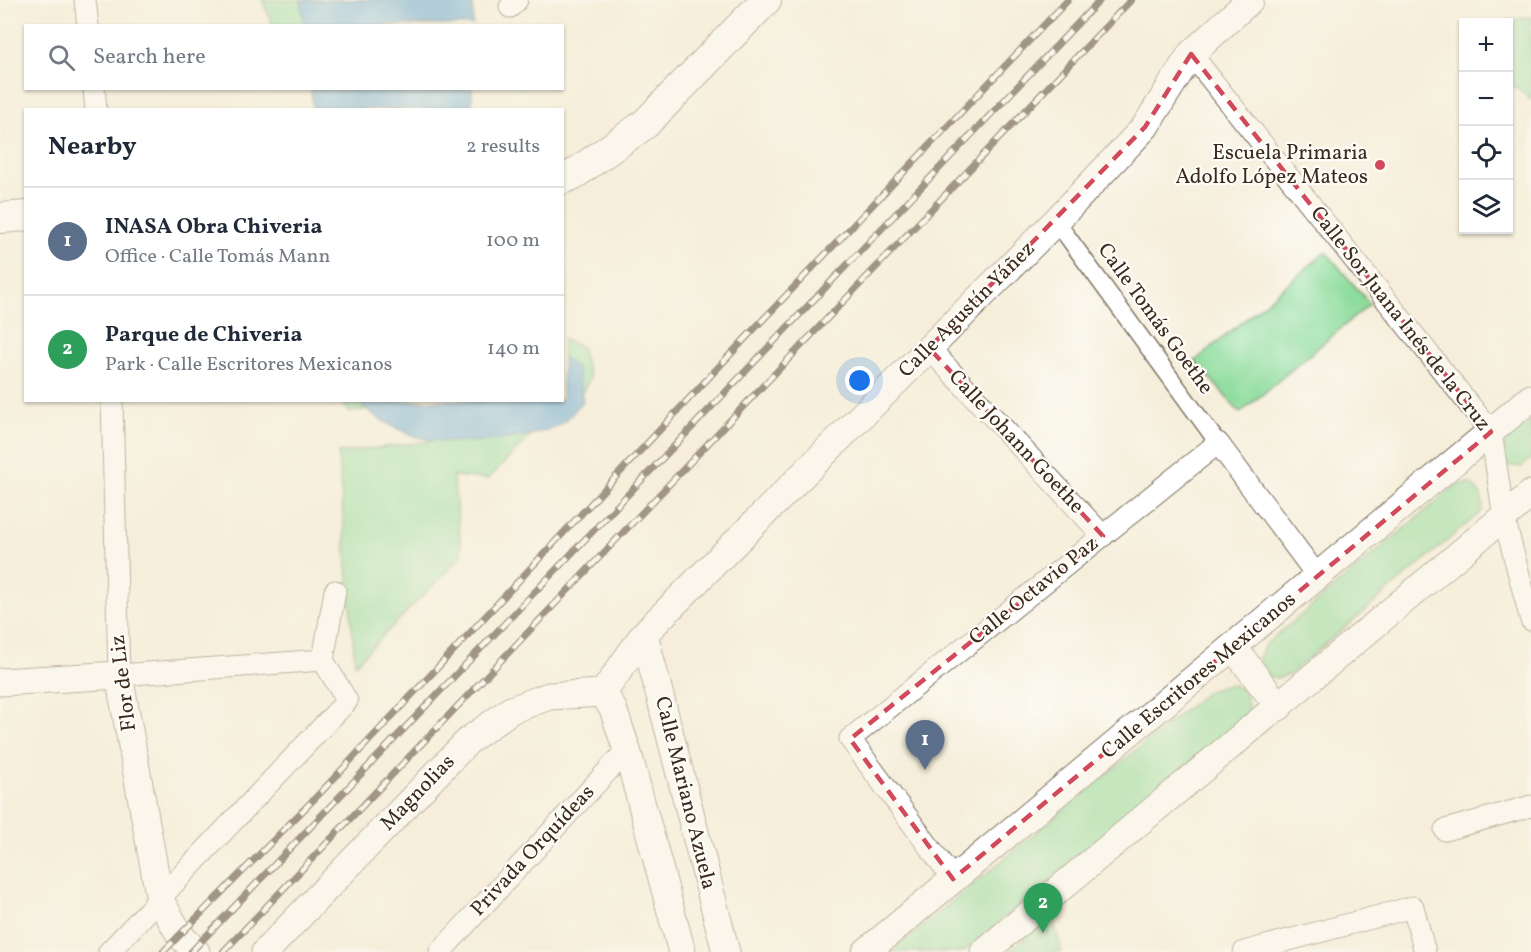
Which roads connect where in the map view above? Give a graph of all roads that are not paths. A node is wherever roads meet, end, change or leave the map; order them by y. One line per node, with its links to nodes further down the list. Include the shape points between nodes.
1 (85, 0): 4 (street)
2 (766, 0): 8 (main road, via 645,124 573,176)
3 (1250, 0): 5 (street, Calle Agustín Yáñez)
4 (88, 24)
5 (1191, 54): 11 (street, Calle Agustín Yáñez, via 1145,127); 15 (street, Calle Sor Juana Inés de la Cruz)
6 (94, 90): 7 (street)
7 (96, 108)
8 (564, 178)
9 (24, 216): 10 (main road)
10 (0, 218)
11 (1056, 221): 12 (street, Calle Agustín Yáñez); 16 (street, Calle Tomás Goethe)
12 (929, 348): 19 (street, Calle Johann Goethe); 23 (street, Calle Agustín Yáñez)
13 (1531, 398): 15 (street, Calle Escritores Mexicanos)
14 (112, 402): 26 (street, Flor de Liz)
15 (1491, 432): 18 (street, Calle Sor Juana Inés de la Cruz); 20 (street, Calle Escritores Mexicanos)
16 (1218, 443): 19 (street, Calle Octavio Paz); 20 (street)
17 (1531, 494): 18 (street)
18 (1504, 518): 22 (street, Calle Sor Juana Inés de la Cruz); 29 (street)
19 (1103, 536): 33 (street, Calle Octavio Paz, via 850,739)
20 (1318, 577): 24 (street, Calle Escritores Mexicanos)
21 (335, 591): 25 (street)
22 (1531, 620)
23 (644, 634): 28 (street, Calle Agustín Yáñez); 40 (street, Calle Mariano Azuela)
24 (1233, 648): 29 (street); 33 (street, Calle Escritores Mexicanos)
25 (323, 660): 26 (street); 34 (street, via 347,701)
26 (119, 675): 27 (street); 34 (street, Flor de Liz)
27 (0, 682)
28 (603, 693): 30 (street, Calle Mariano Azuela, via 613,709); 37 (street, Magnolias, via 549,696 511,710 468,741)
29 (1279, 707): 42 (street)
30 (627, 750): 38 (street, Privada Orquídeas); 39 (street, Calle Mariano Azuela)
31 (1531, 806): 32 (street)
32 (1445, 830)
33 (953, 879): 41 (street, Calle Escritores Mexicanos)
34 (160, 900): 35 (street); 36 (street, Flor de Liz, via 180,935)
35 (109, 952)
36 (196, 952)
37 (265, 952)
38 (440, 952)
39 (682, 952)
40 (726, 952)
41 (866, 952)
42 (984, 952)
43 (1244, 952): 44 (street, via 1413,907)
44 (1425, 952)

